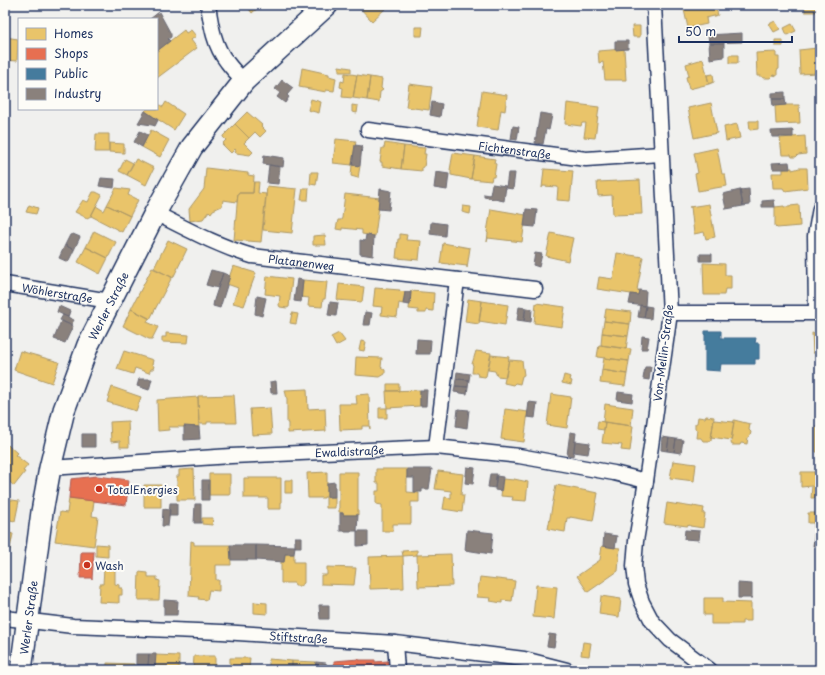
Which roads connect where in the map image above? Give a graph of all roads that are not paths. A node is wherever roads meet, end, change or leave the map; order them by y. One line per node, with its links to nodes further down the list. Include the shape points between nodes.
1 (208, 5): 4 (street, via 217,46 226,62)
2 (327, 5): 4 (main road, Werler Straße)
3 (654, 5): 6 (street, Von-Mellin-Straße)
4 (244, 81): 8 (main road, Werler Straße, via 192,146)
5 (368, 130): 6 (street, Fichtenstraße, via 586,159)
6 (662, 154): 13 (street, Von-Mellin-Straße)
7 (820, 208): 14 (street, via 815,236)
8 (154, 213): 9 (street, Platanenweg, via 214,242 252,256); 12 (main road, Werler Straße)
9 (457, 280): 11 (street, Platanenweg); 15 (street)
10 (5, 284): 12 (street, Wöhlerstraße)
11 (535, 289)
12 (110, 301): 16 (main road, Werler Straße, via 76,374)
13 (670, 313): 14 (street); 17 (street, Von-Mellin-Straße)
14 (818, 313)
15 (436, 447): 16 (street, Ewaldistraße, via 231,456); 17 (street, Ewaldistraße, via 519,456)
16 (50, 468): 19 (main road, Werler Straße)
17 (646, 481): 24 (street, Von-Mellin-Straße, via 634,566 642,602 652,621 670,640)
18 (5, 618): 19 (street, Stiftstraße)
19 (27, 621): 20 (street, Stiftstraße, via 73,626); 21 (main road, Werler Straße)
20 (395, 643): 22 (street); 23 (street, Stiftstraße, via 524,659)
21 (21, 670)
22 (396, 670)
23 (567, 670)
24 (710, 670)

